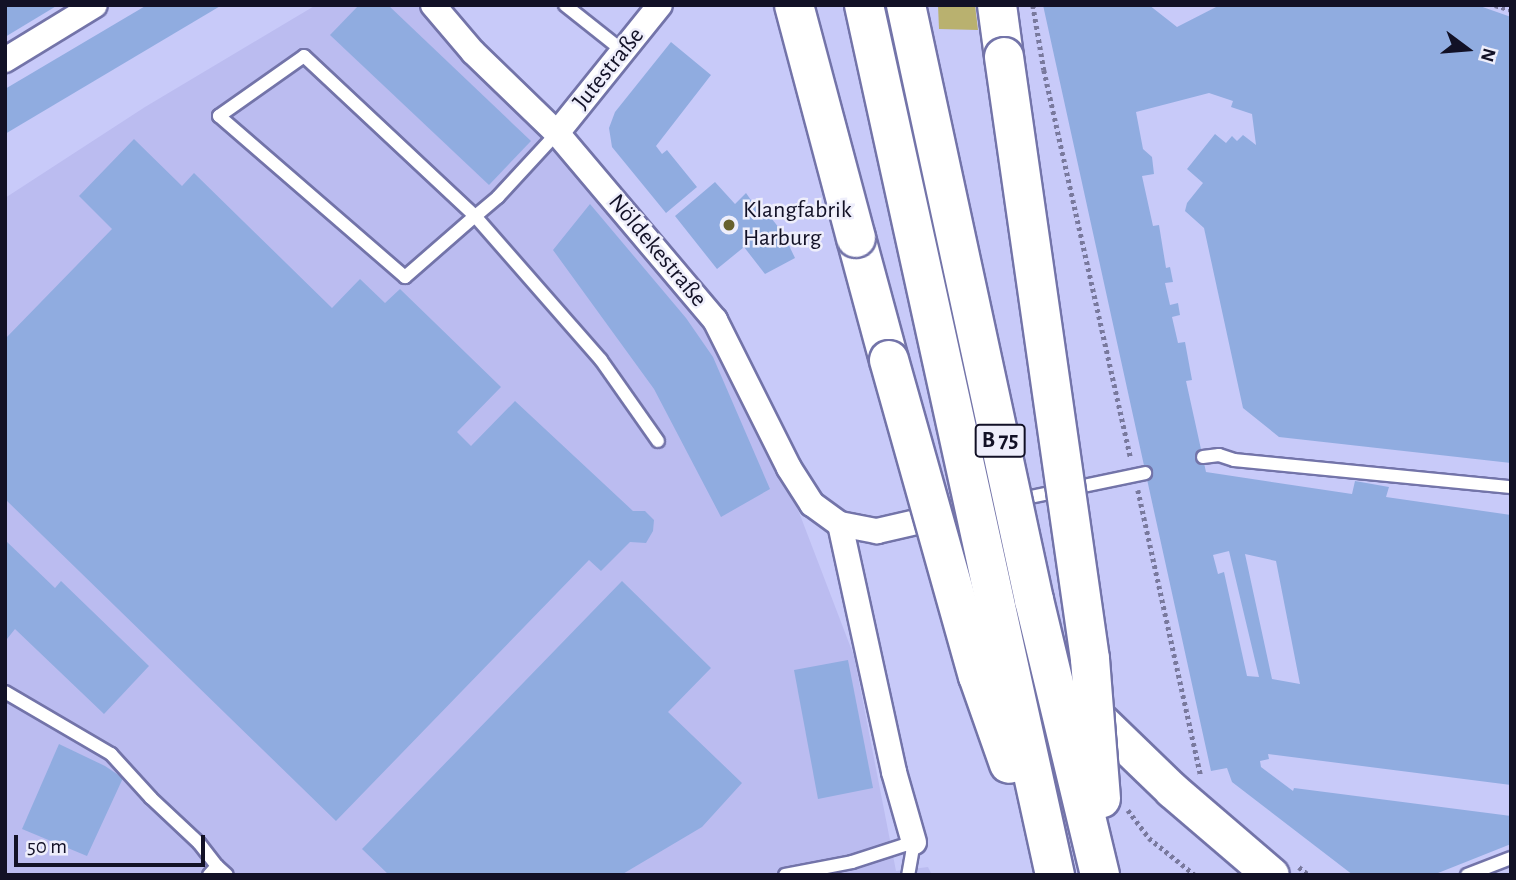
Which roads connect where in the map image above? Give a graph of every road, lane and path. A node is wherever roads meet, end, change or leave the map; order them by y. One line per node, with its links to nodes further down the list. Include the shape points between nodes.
1 (95, 5): 14 (street)
2 (433, 5): 15 (street, Nöldekestraße)
3 (660, 5): 13 (street, Jutestraße)
4 (794, 5): 31 (highway, bridge, via 978,676)
5 (864, 5): 32 (highway, B 75, bridge)
6 (884, 5): 16 (main road)
7 (906, 5): 33 (highway, B 75, bridge, via 1034,600)
8 (923, 5): 16 (main road)
9 (997, 5): 34 (highway, B 75, bridge, via 1090,659)
10 (1495, 5): 12 (path)
11 (571, 7): 13 (lane)
12 (1511, 10)
13 (623, 51): 15 (street, Jutestraße)
14 (5, 60)
15 (557, 133): 17 (lane); 23 (street, Nöldekestraße, via 715,320 789,468 812,504)
16 (929, 198): 22 (main road)
17 (475, 216): 17 (lane, via 304,56 219,116 405,277); 18 (lane, via 601,360)
18 (658, 441)
19 (1203, 457): 21 (lane, via 1219,455)
20 (1145, 473): 22 (lane)
21 (1511, 487)
22 (995, 503): 23 (street, Nöldekestraße, via 877,531); 35 (main road, via 1021,603 1036,642 1058,678 1172,790)
23 (840, 524): 25 (street, via 894,772)
24 (5, 692): 28 (lane, via 111,754 199,843)
25 (914, 842): 27 (lane); 30 (lane)
26 (1511, 858): 36 (lane)
27 (853, 868): 29 (lane)
28 (218, 872)
29 (785, 875)
30 (908, 875)
31 (1049, 875)
32 (1055, 875)
33 (1100, 875)
34 (1106, 875)
35 (1272, 875)
36 (1467, 875)

